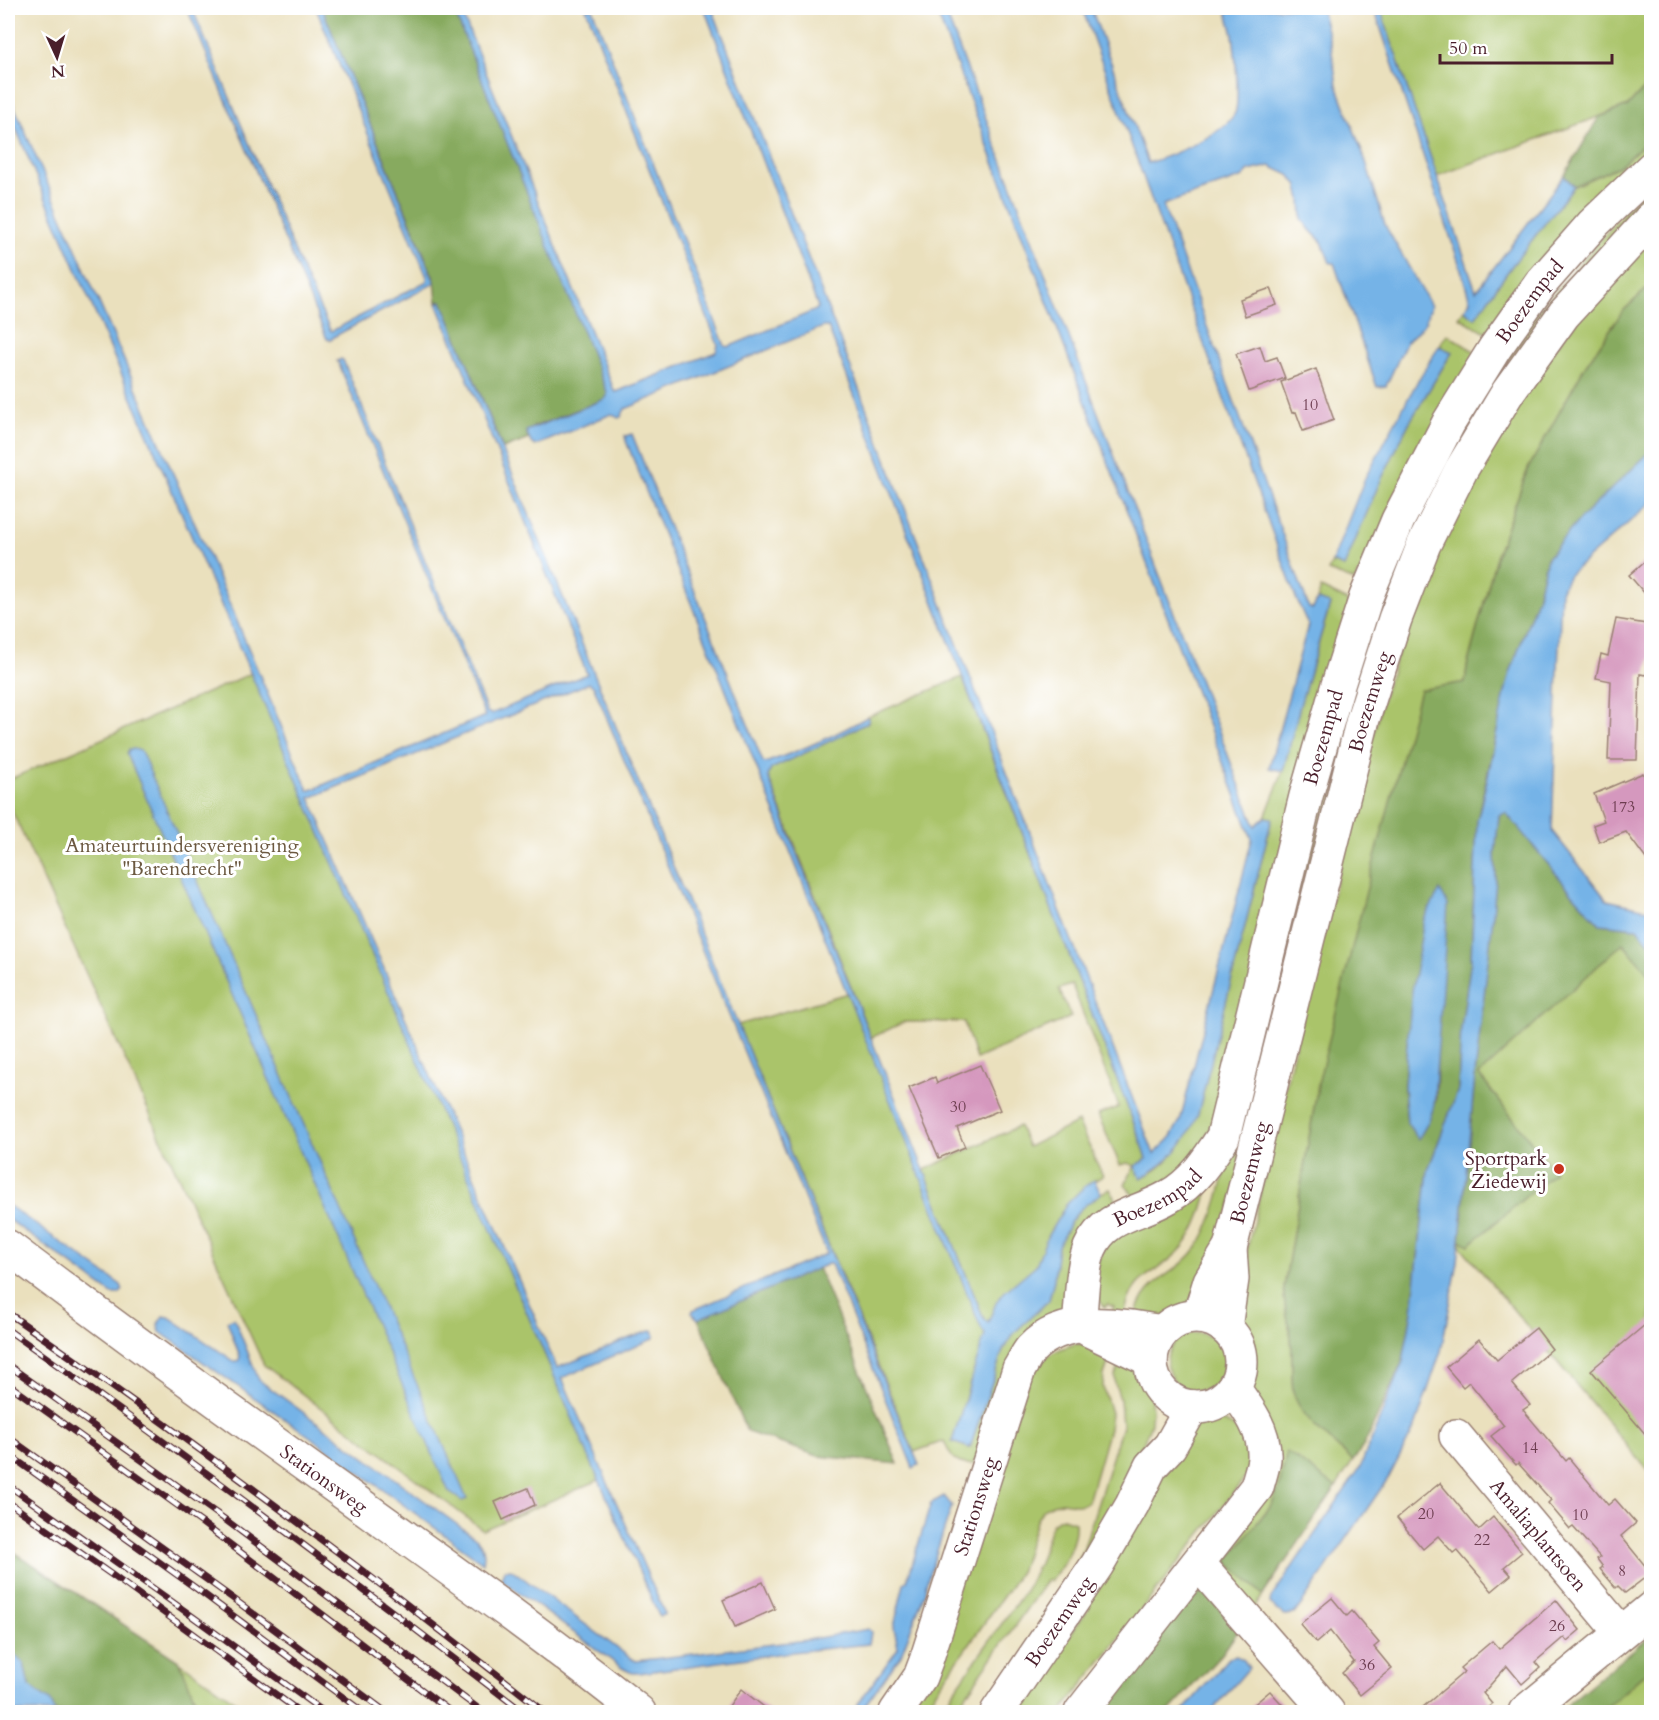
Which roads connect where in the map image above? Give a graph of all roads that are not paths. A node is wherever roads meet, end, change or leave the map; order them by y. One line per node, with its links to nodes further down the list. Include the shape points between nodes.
1 (1652, 168): 5 (street, Boezempad, via 1593,224 1535,292 1449,422 1398,520 1366,597 1309,786 1223,1137 1207,1163 1188,1183 1168,1198 1106,1226 1095,1239 1086,1263)
2 (1652, 218): 4 (street, Boezemweg, via 1564,314 1508,392 1461,470 1424,544 1363,719 1230,1248 1232,1279)
3 (8, 1247): 12 (street, Stationsweg, via 474,1587)
4 (1212, 1322): 6 (street, via 1185,1318 1173,1323); 7 (street, via 1234,1338 1241,1363 1239,1376)
5 (1079, 1325): 6 (street, Stationsweg, via 1125,1326); 13 (street, Stationsweg, via 1043,1341 1031,1350 1019,1369 926,1661)
6 (1157, 1346): 7 (street, via 1152,1373 1157,1385)
7 (1202, 1398): 9 (street, via 1262,1440 1264,1460 1257,1487); 14 (street, Boezemweg, via 1170,1446 1151,1466 1097,1564)
8 (1456, 1436): 11 (street, Amaliaplantsoen)
9 (1198, 1563): 15 (street); 16 (street)
10 (1652, 1608): 11 (street)
11 (1621, 1633): 17 (street)
12 (639, 1713)
13 (896, 1713)
14 (997, 1713)
15 (1081, 1713)
16 (1328, 1713)
17 (1525, 1713)

